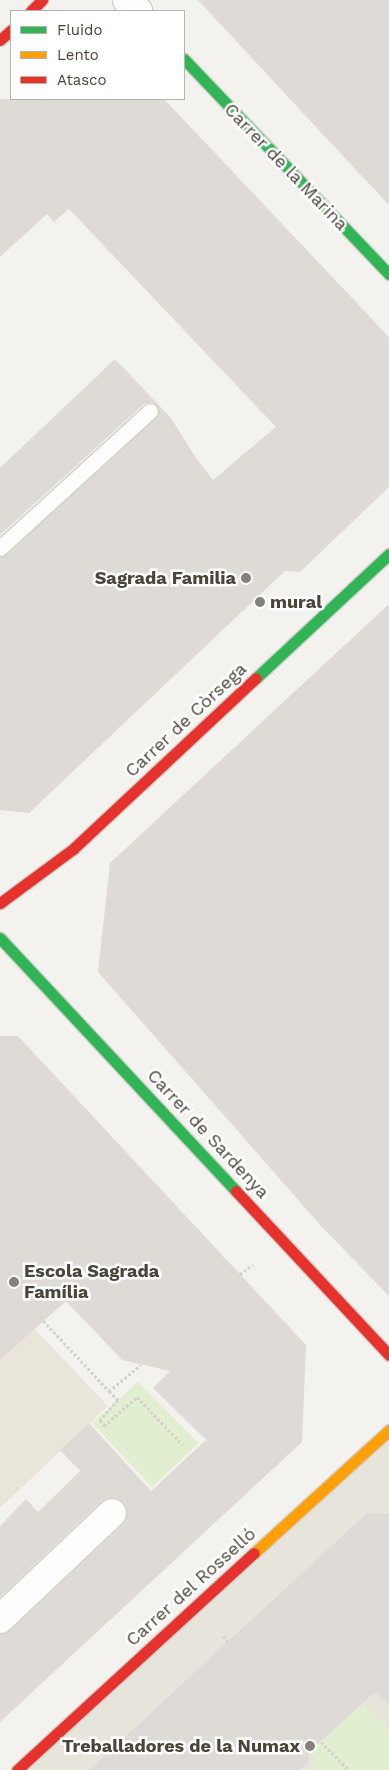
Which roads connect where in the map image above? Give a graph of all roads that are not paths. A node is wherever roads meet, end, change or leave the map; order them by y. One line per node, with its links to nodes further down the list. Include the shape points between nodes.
1 (42, 0): 3 (street)
2 (127, 0): 4 (street)
3 (31, 10)
4 (137, 10)
5 (10, 31): 6 (street)
6 (0, 40)
7 (185, 61): 8 (street, Carrer de la Marina)
8 (389, 274)
9 (150, 411): 10 (lane)
10 (0, 548)
11 (389, 554): 12 (street, Carrer de Còrsega, via 73,849)
12 (0, 903)
13 (0, 938): 14 (street, Carrer de Sardenya)
14 (389, 1356)
15 (389, 1430): 18 (street, Carrer del Rosselló)
16 (112, 1513): 17 (street)
17 (0, 1619)
18 (17, 1770)

